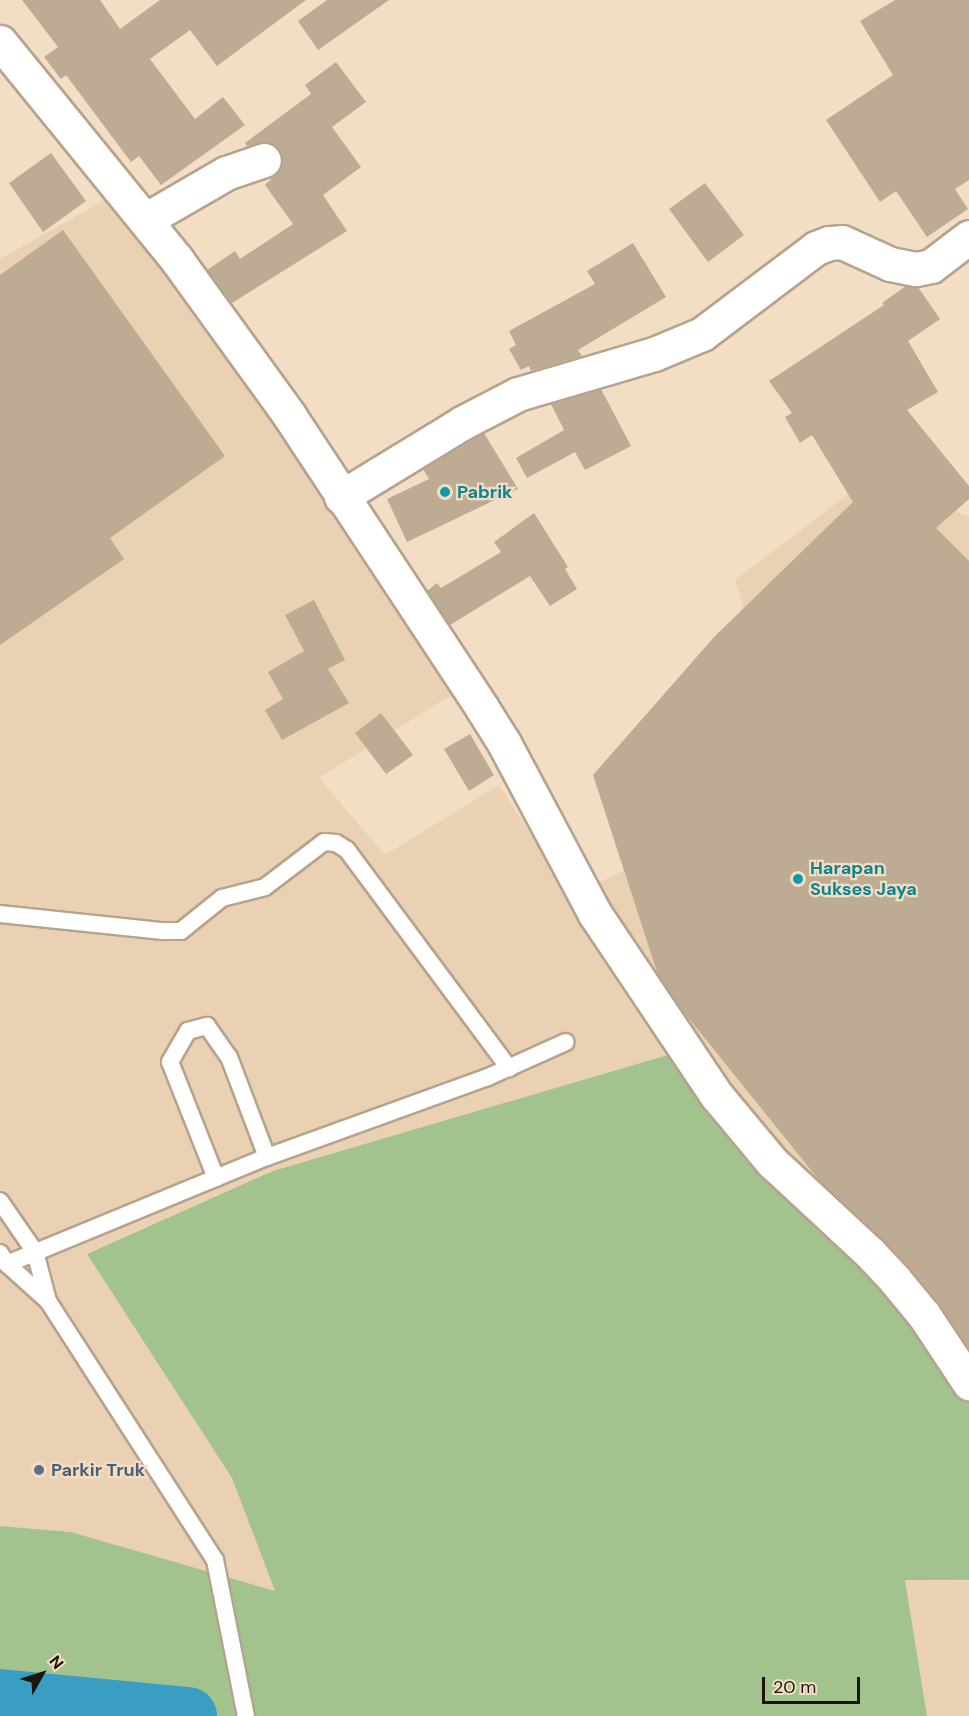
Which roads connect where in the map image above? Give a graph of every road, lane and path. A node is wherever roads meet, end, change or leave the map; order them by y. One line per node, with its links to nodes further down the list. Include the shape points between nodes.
1 (0, 42): 3 (street)
2 (264, 160): 3 (street, via 226,173)
3 (145, 220): 5 (street, via 290,415)
4 (969, 237): 5 (street, via 931,266 916,269 890,264 842,242 830,243 816,249 702,333 654,354 518,394 462,423)
5 (341, 497): 15 (street, via 504,743 595,914 717,1096 772,1162 895,1280 924,1315)
6 (0, 914): 8 (lane, via 182,930 222,898 265,887 324,842 336,843 348,850)
7 (566, 1042): 8 (lane)
8 (509, 1068): 9 (lane)
9 (267, 1157): 10 (lane); 10 (lane, via 229,1057 207,1026 188,1031 170,1062)
10 (216, 1178): 12 (lane)
11 (0, 1201): 12 (lane)
12 (34, 1252): 13 (lane); 14 (lane)
13 (4, 1258): 14 (lane)
14 (48, 1300): 16 (lane, via 215,1560)
15 (969, 1383)
16 (246, 1716)

